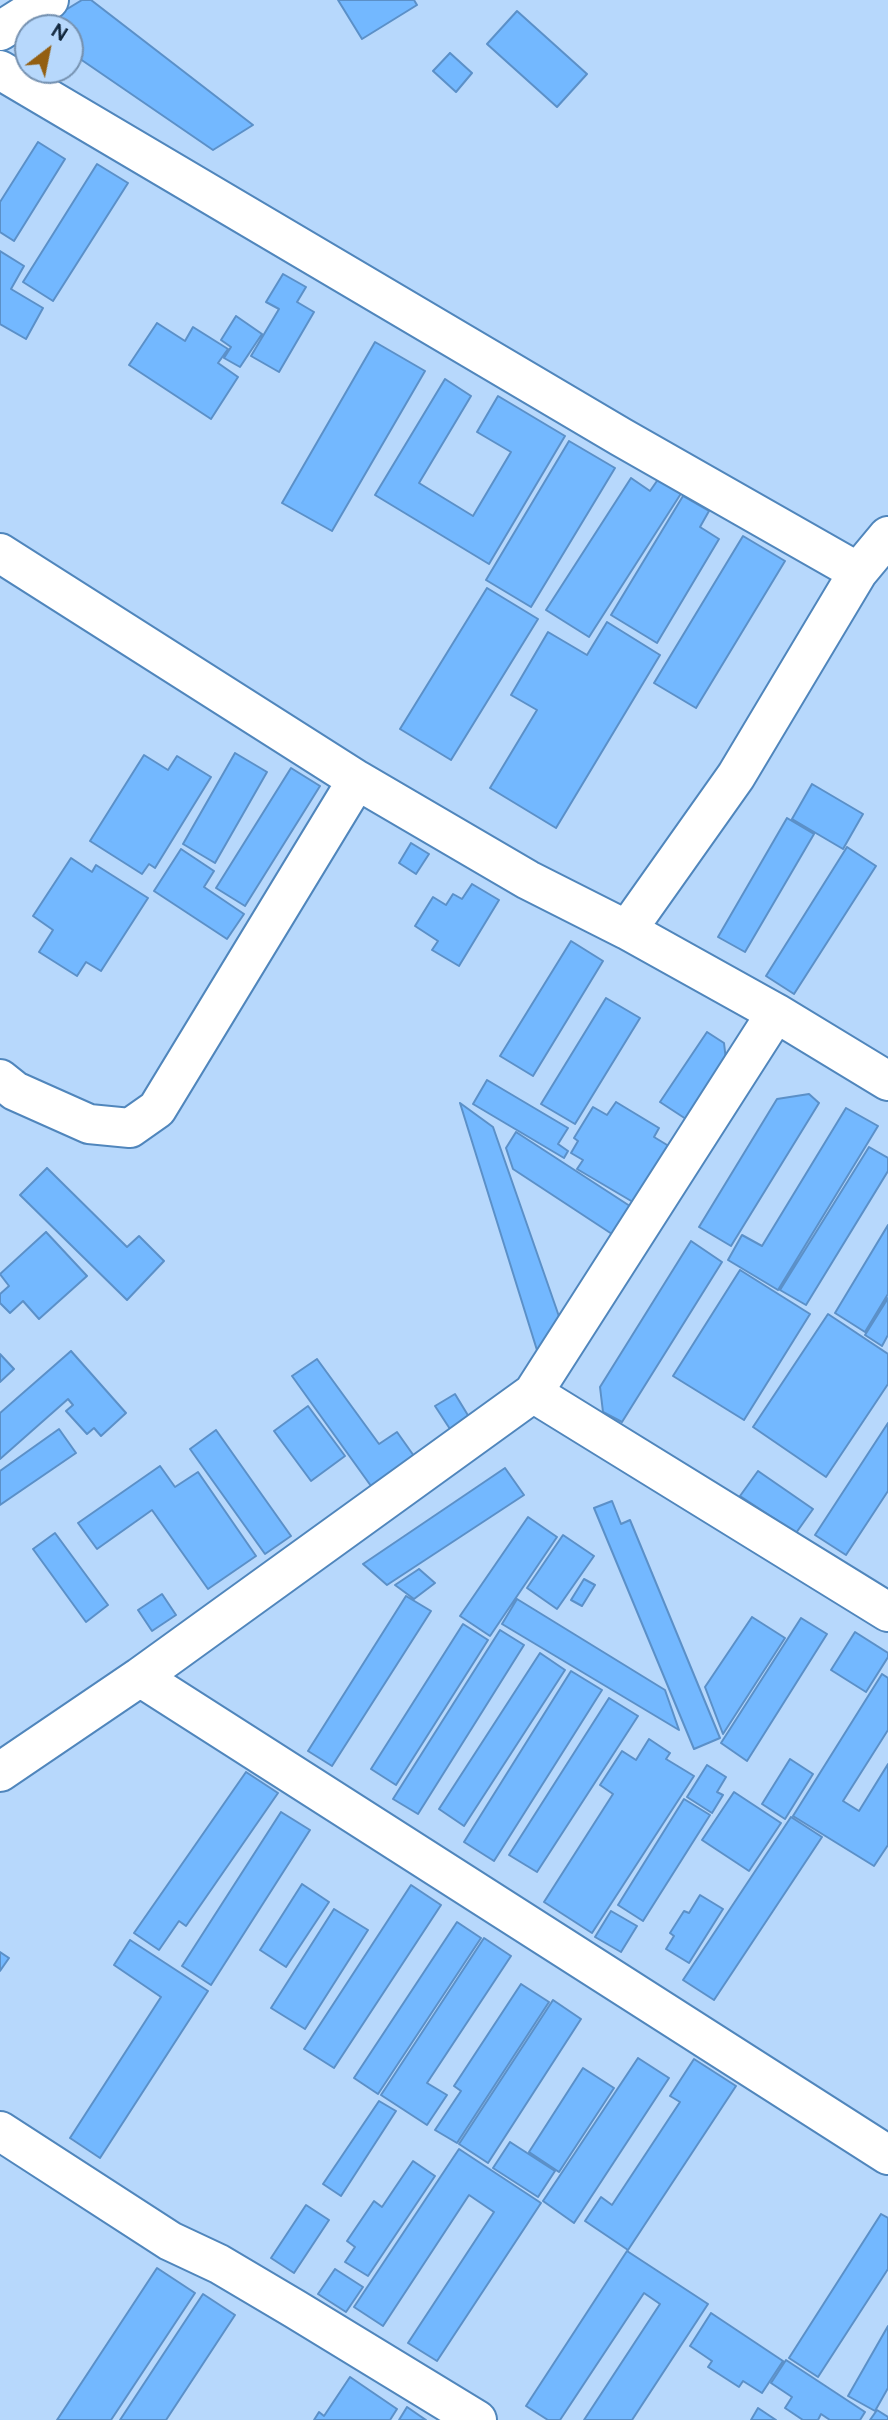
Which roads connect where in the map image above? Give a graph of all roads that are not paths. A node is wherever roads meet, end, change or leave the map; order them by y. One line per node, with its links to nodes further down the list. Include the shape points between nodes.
1 (49, 0): 2 (street)
2 (0, 32)
3 (0, 70): 6 (street, via 597,423)
4 (888, 536): 6 (street)
5 (0, 553): 7 (street)
6 (859, 572): 8 (street, via 736,776)
7 (357, 780): 8 (street, via 528,880); 11 (street, via 157,1109 130,1128 89,1124)
8 (627, 930): 9 (street)
9 (776, 1013): 10 (street); 12 (street)
10 (888, 1081)
11 (5, 1092)
12 (533, 1393): 13 (street); 14 (street)
13 (888, 1612)
14 (140, 1677): 15 (street); 17 (street)
15 (0, 1772)
16 (0, 2131): 18 (street, via 170,2241 219,2264)
17 (888, 2154)
18 (477, 2420)

